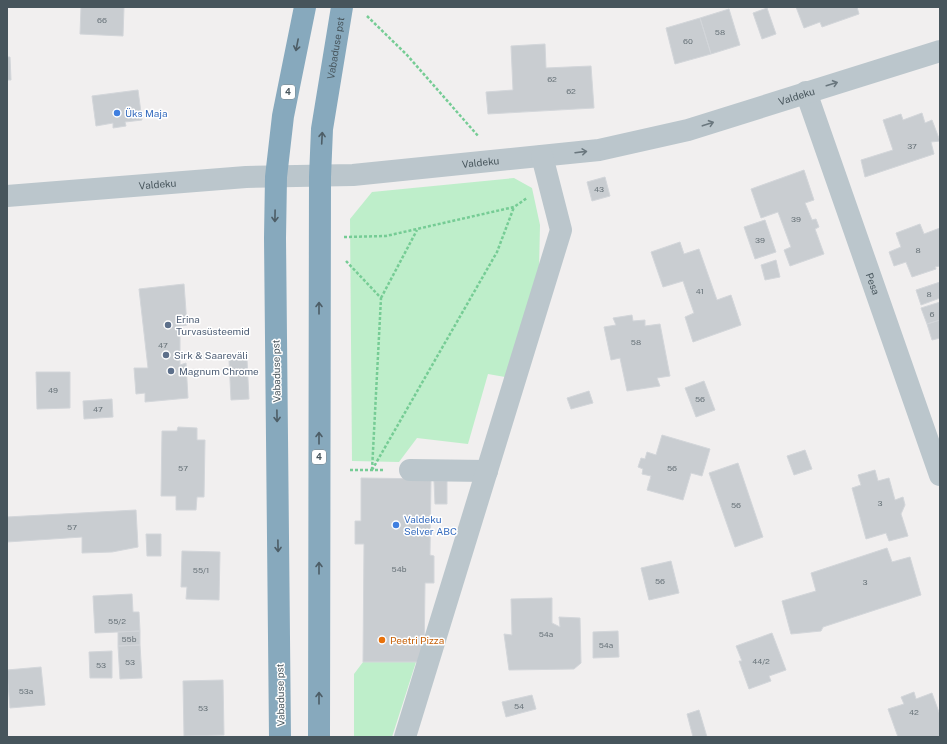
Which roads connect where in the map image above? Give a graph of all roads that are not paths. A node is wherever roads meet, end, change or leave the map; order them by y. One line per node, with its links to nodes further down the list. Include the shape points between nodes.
1 (304, 7): 6 (highway, Vabaduse pst / 4, one-way to 6, via 283,116)
2 (342, 7): 7 (highway, Vabaduse pst / 4, one-way to 2, via 322,129)
3 (940, 51): 4 (street, Valdeku, one-way to 3)
4 (806, 92): 5 (street, Valdeku, one-way to 4, via 599,150 688,130); 11 (street, Pesa)
5 (542, 156): 7 (street, Valdeku); 10 (street, via 561,230)
6 (276, 177): 7 (street, Valdeku); 8 (street, Valdeku); 12 (highway, Vabaduse pst / 4, one-way to 12)
7 (320, 177): 13 (highway, Vabaduse pst / 4, one-way to 7)
8 (7, 196)
9 (410, 470): 10 (street)
10 (487, 471): 14 (street)
11 (940, 475)
12 (280, 737)
13 (319, 737)
14 (405, 737)

